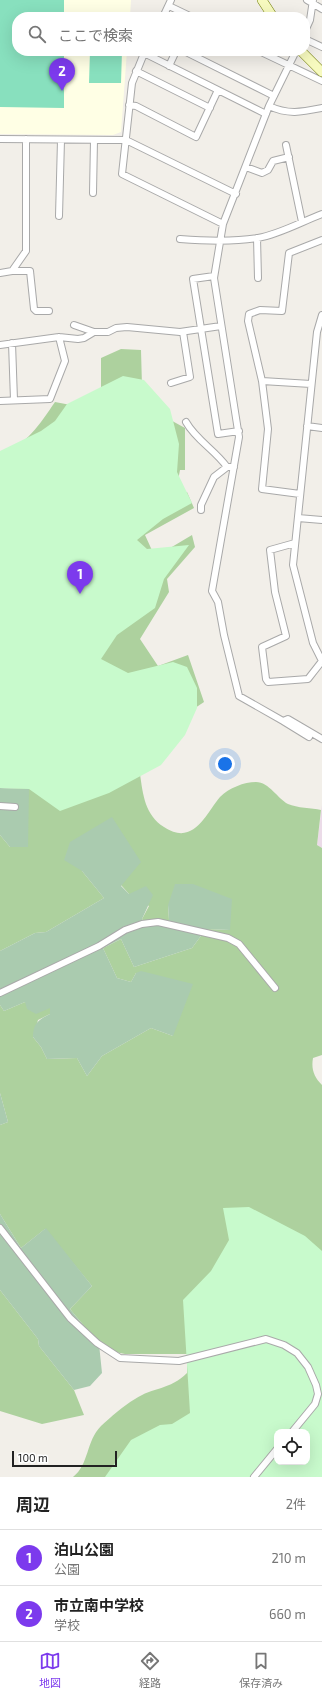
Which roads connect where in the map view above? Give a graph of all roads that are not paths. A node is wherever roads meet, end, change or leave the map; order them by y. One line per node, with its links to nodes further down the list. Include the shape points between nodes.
1 (262, 0): 7 (main road)
2 (311, 1): 4 (street); 8 (street)
3 (170, 3): 5 (street); 6 (street)
4 (322, 9)
5 (166, 12)
6 (184, 12)
7 (270, 12)
8 (310, 20)
9 (310, 41): 10 (street)
10 (322, 47)
11 (143, 56): 20 (street)
12 (152, 56): 18 (street)
13 (174, 56): 18 (street)
14 (194, 56): 24 (street)
15 (269, 56): 19 (street)
16 (294, 56): 19 (street)
17 (306, 56): 21 (main road)
18 (169, 66): 23 (street)
19 (289, 66): 22 (street); 24 (street)
20 (136, 71): 25 (street); 27 (street)
21 (322, 72)
22 (322, 81)
23 (218, 90): 27 (street); 29 (street)
24 (274, 96): 26 (street)
25 (129, 105): 27 (street, via 136,106 196,137); 34 (street)
26 (269, 106): 28 (street, via 281,111 296,112); 29 (street)
27 (210, 108)
28 (322, 108)
29 (266, 114): 37 (street)
30 (0, 139): 31 (street)
31 (26, 139): 32 (street); 48 (street, via 26,251)
32 (61, 140): 33 (street); 41 (street)
33 (94, 140): 34 (street); 38 (street)
34 (126, 140): 39 (street); 43 (street, via 122,174)
35 (286, 145): 36 (street)
36 (289, 157): 37 (street, via 273,161 268,170 262,173); 42 (street)
37 (246, 167): 39 (street)
38 (93, 193)
39 (236, 194): 43 (street)
40 (322, 214): 42 (street)
41 (59, 216)
42 (302, 222): 44 (street)
43 (223, 224): 47 (street)
44 (256, 238): 47 (street); 51 (street)
45 (180, 239): 47 (street)
46 (322, 240): 63 (street, via 289,252 282,311 260,310 249,314 248,321)
47 (219, 241): 50 (street)
48 (12, 271): 49 (street); 52 (street, via 30,270 32,306 36,311)
49 (0, 273)
50 (214, 276): 55 (street); 56 (street, via 193,279)
51 (258, 278)
52 (49, 311)
53 (322, 315): 62 (street, via 317,332)
54 (74, 324): 57 (street)
55 (221, 326): 56 (street); 71 (street)
56 (201, 329): 58 (street); 71 (street, via 218,434)
57 (94, 332): 58 (street, via 108,332 127,327); 59 (street, via 78,339)
58 (183, 332): 64 (street, via 190,377)
59 (59, 337): 60 (street); 66 (street, via 65,360 50,399)
60 (12, 343): 61 (street); 66 (street)
61 (0, 345)
62 (319, 345): 65 (street)
63 (262, 381): 65 (street); 74 (street, via 268,429 262,489)
64 (171, 383)
65 (311, 384): 69 (street)
66 (14, 400): 67 (street)
67 (0, 401)
68 (186, 422): 72 (street, via 191,431 218,455)
69 (307, 426): 70 (street); 74 (street)
70 (322, 428)
71 (238, 431): 73 (street)
72 (227, 467): 73 (street); 75 (street, via 214,477)
73 (234, 467): 80 (street, via 212,591 218,602 239,696)
74 (300, 494): 76 (street)
75 (201, 510)
76 (298, 518): 77 (street); 78 (street)
77 (322, 520)
78 (295, 543): 79 (street, via 293,566 313,643); 79 (street, via 270,550 275,592 286,636 262,647 266,679 268,682 308,679)
79 (322, 661)
80 (283, 721): 81 (street); 82 (street, via 288,719)
81 (308, 737)
82 (322, 738)
83 (0, 806): 84 (street)
84 (14, 807)
85 (275, 988): 86 (street, via 239,944 228,938 158,922 125,930 99,946)
86 (0, 993)
87 (0, 1228): 88 (street, via 70,1318 97,1344 120,1358 179,1361 266,1339 297,1353 308,1367 318,1394 315,1404)
88 (294, 1429)
89 (274, 1453): 90 (street)
90 (254, 1477)

